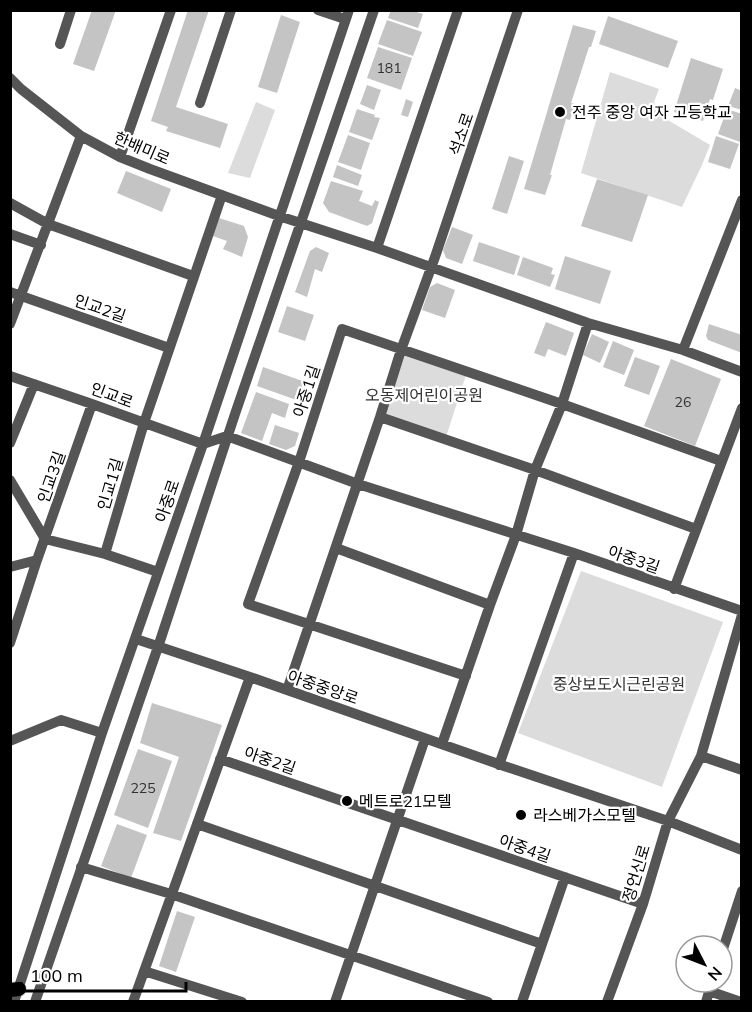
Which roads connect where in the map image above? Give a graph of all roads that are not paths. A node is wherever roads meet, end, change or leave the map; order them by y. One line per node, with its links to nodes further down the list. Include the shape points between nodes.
1 (71, 10): 9 (street)
2 (171, 10): 13 (street)
3 (231, 10): 11 (street)
4 (318, 10): 8 (street)
5 (374, 10): 18 (street)
6 (458, 10): 22 (street)
7 (518, 10): 23 (street, 석소로)
8 (347, 15): 17 (street, 아중로)
9 (60, 44)
10 (10, 78): 12 (street, 한배미로)
11 (200, 102)
12 (81, 136): 13 (street, 한배미로); 19 (street)
13 (120, 157): 14 (street, 한배미로)
14 (222, 195): 17 (street, 한배미로); 24 (street)
15 (741, 200): 30 (street)
16 (10, 203): 19 (street)
17 (279, 216): 18 (street); 41 (street, 아중로)
18 (302, 223): 22 (street); 39 (street)
19 (48, 224): 21 (street); 24 (street)
20 (10, 234): 21 (street)
21 (41, 245): 25 (street)
22 (376, 248): 23 (street)
23 (431, 267): 26 (street); 29 (street)
24 (193, 276): 28 (street)
25 (15, 294): 27 (street); 28 (street, 인교2길)
26 (588, 323): 30 (street); 35 (street)
27 (10, 324)
28 (169, 348): 38 (street)
29 (401, 350): 35 (street, 아중1길); 37 (street); 43 (street, 아중1길, via 342,329)
30 (683, 350): 31 (street)
31 (741, 372)
32 (10, 376): 33 (street, 인교로)
33 (34, 384): 34 (street, 인교로); 40 (street)
34 (92, 404): 38 (street, 인교로); 49 (street, 인교3길)
35 (562, 404): 42 (street); 44 (street)
36 (741, 408): 42 (street)
37 (381, 417): 44 (street); 46 (street)
38 (144, 423): 41 (street, 인교로); 52 (street, 인교1길)
39 (228, 436): 41 (street); 43 (street); 62 (street)
40 (10, 443)
41 (203, 444): 55 (street, 아중로)
42 (721, 461): 47 (street)
43 (299, 462): 46 (street); 59 (street, via 248,604)
44 (535, 471): 47 (street); 48 (street)
45 (10, 480): 49 (street)
46 (358, 484): 48 (street, 아중3길); 50 (street)
47 (696, 529): 56 (street)
48 (516, 534): 51 (street, 아중3길); 57 (street)
49 (45, 539): 52 (street); 53 (street, 인교3길)
50 (336, 549): 57 (street); 59 (street)
51 (574, 553): 56 (street, 아중3길); 72 (street)
52 (105, 554): 55 (street)
53 (37, 560): 54 (street); 61 (street, 인교3길)
54 (10, 567)
55 (158, 572): 60 (street, 아중로)
56 (674, 589): 58 (street, 아중3길)
57 (490, 605): 63 (street)
58 (741, 613): 70 (street, 정언신로)
59 (310, 624): 63 (street); 65 (street)
60 (136, 639): 62 (street, 아중중앙로); 66 (street, 아중로)
61 (10, 643)
62 (158, 647): 64 (street, 아중중앙로); 79 (street)
63 (466, 675): 69 (street)
64 (250, 677): 65 (street, 아중중앙로); 71 (street, 아중2길)
65 (287, 690): 67 (street, 아중중앙로)
66 (102, 733): 68 (street, via 61,720); 89 (street, 아중로)
67 (425, 739): 69 (street, 아중중앙로); 75 (street)
68 (10, 741)
69 (442, 744): 72 (street, 아중중앙로)
70 (701, 756): 73 (street); 76 (street, 정언신로)
71 (220, 759): 74 (street, 아중2길); 77 (street, 아중2길)
72 (499, 765): 76 (street, 아중중앙로)
73 (741, 770)
74 (310, 790): 75 (street, 아중4길)
75 (397, 820): 80 (street, 아중4길); 81 (street)
76 (668, 821): 78 (street, 아중중앙로); 84 (street, 정언신로)
77 (196, 824): 81 (street); 83 (street, 아중2길)
78 (741, 850)
79 (81, 867): 83 (street); 92 (street)
80 (565, 877): 84 (street, 아중4길); 86 (street)
81 (374, 886): 86 (street); 87 (street)
82 (741, 891): 85 (street)
83 (171, 894): 87 (street); 88 (street, 아중2길)
84 (643, 904): 97 (street, 정언신로)
85 (736, 927)
86 (542, 944): 96 (street)
87 (351, 955): 94 (street); 95 (street)
88 (144, 971): 91 (street); 93 (street, 아중2길)
89 (14, 993)
90 (715, 994): 98 (street)
91 (237, 1000)
92 (35, 1002)
93 (133, 1002)
94 (335, 1002)
95 (488, 1002)
96 (522, 1002)
97 (607, 1002)
98 (741, 1002)

